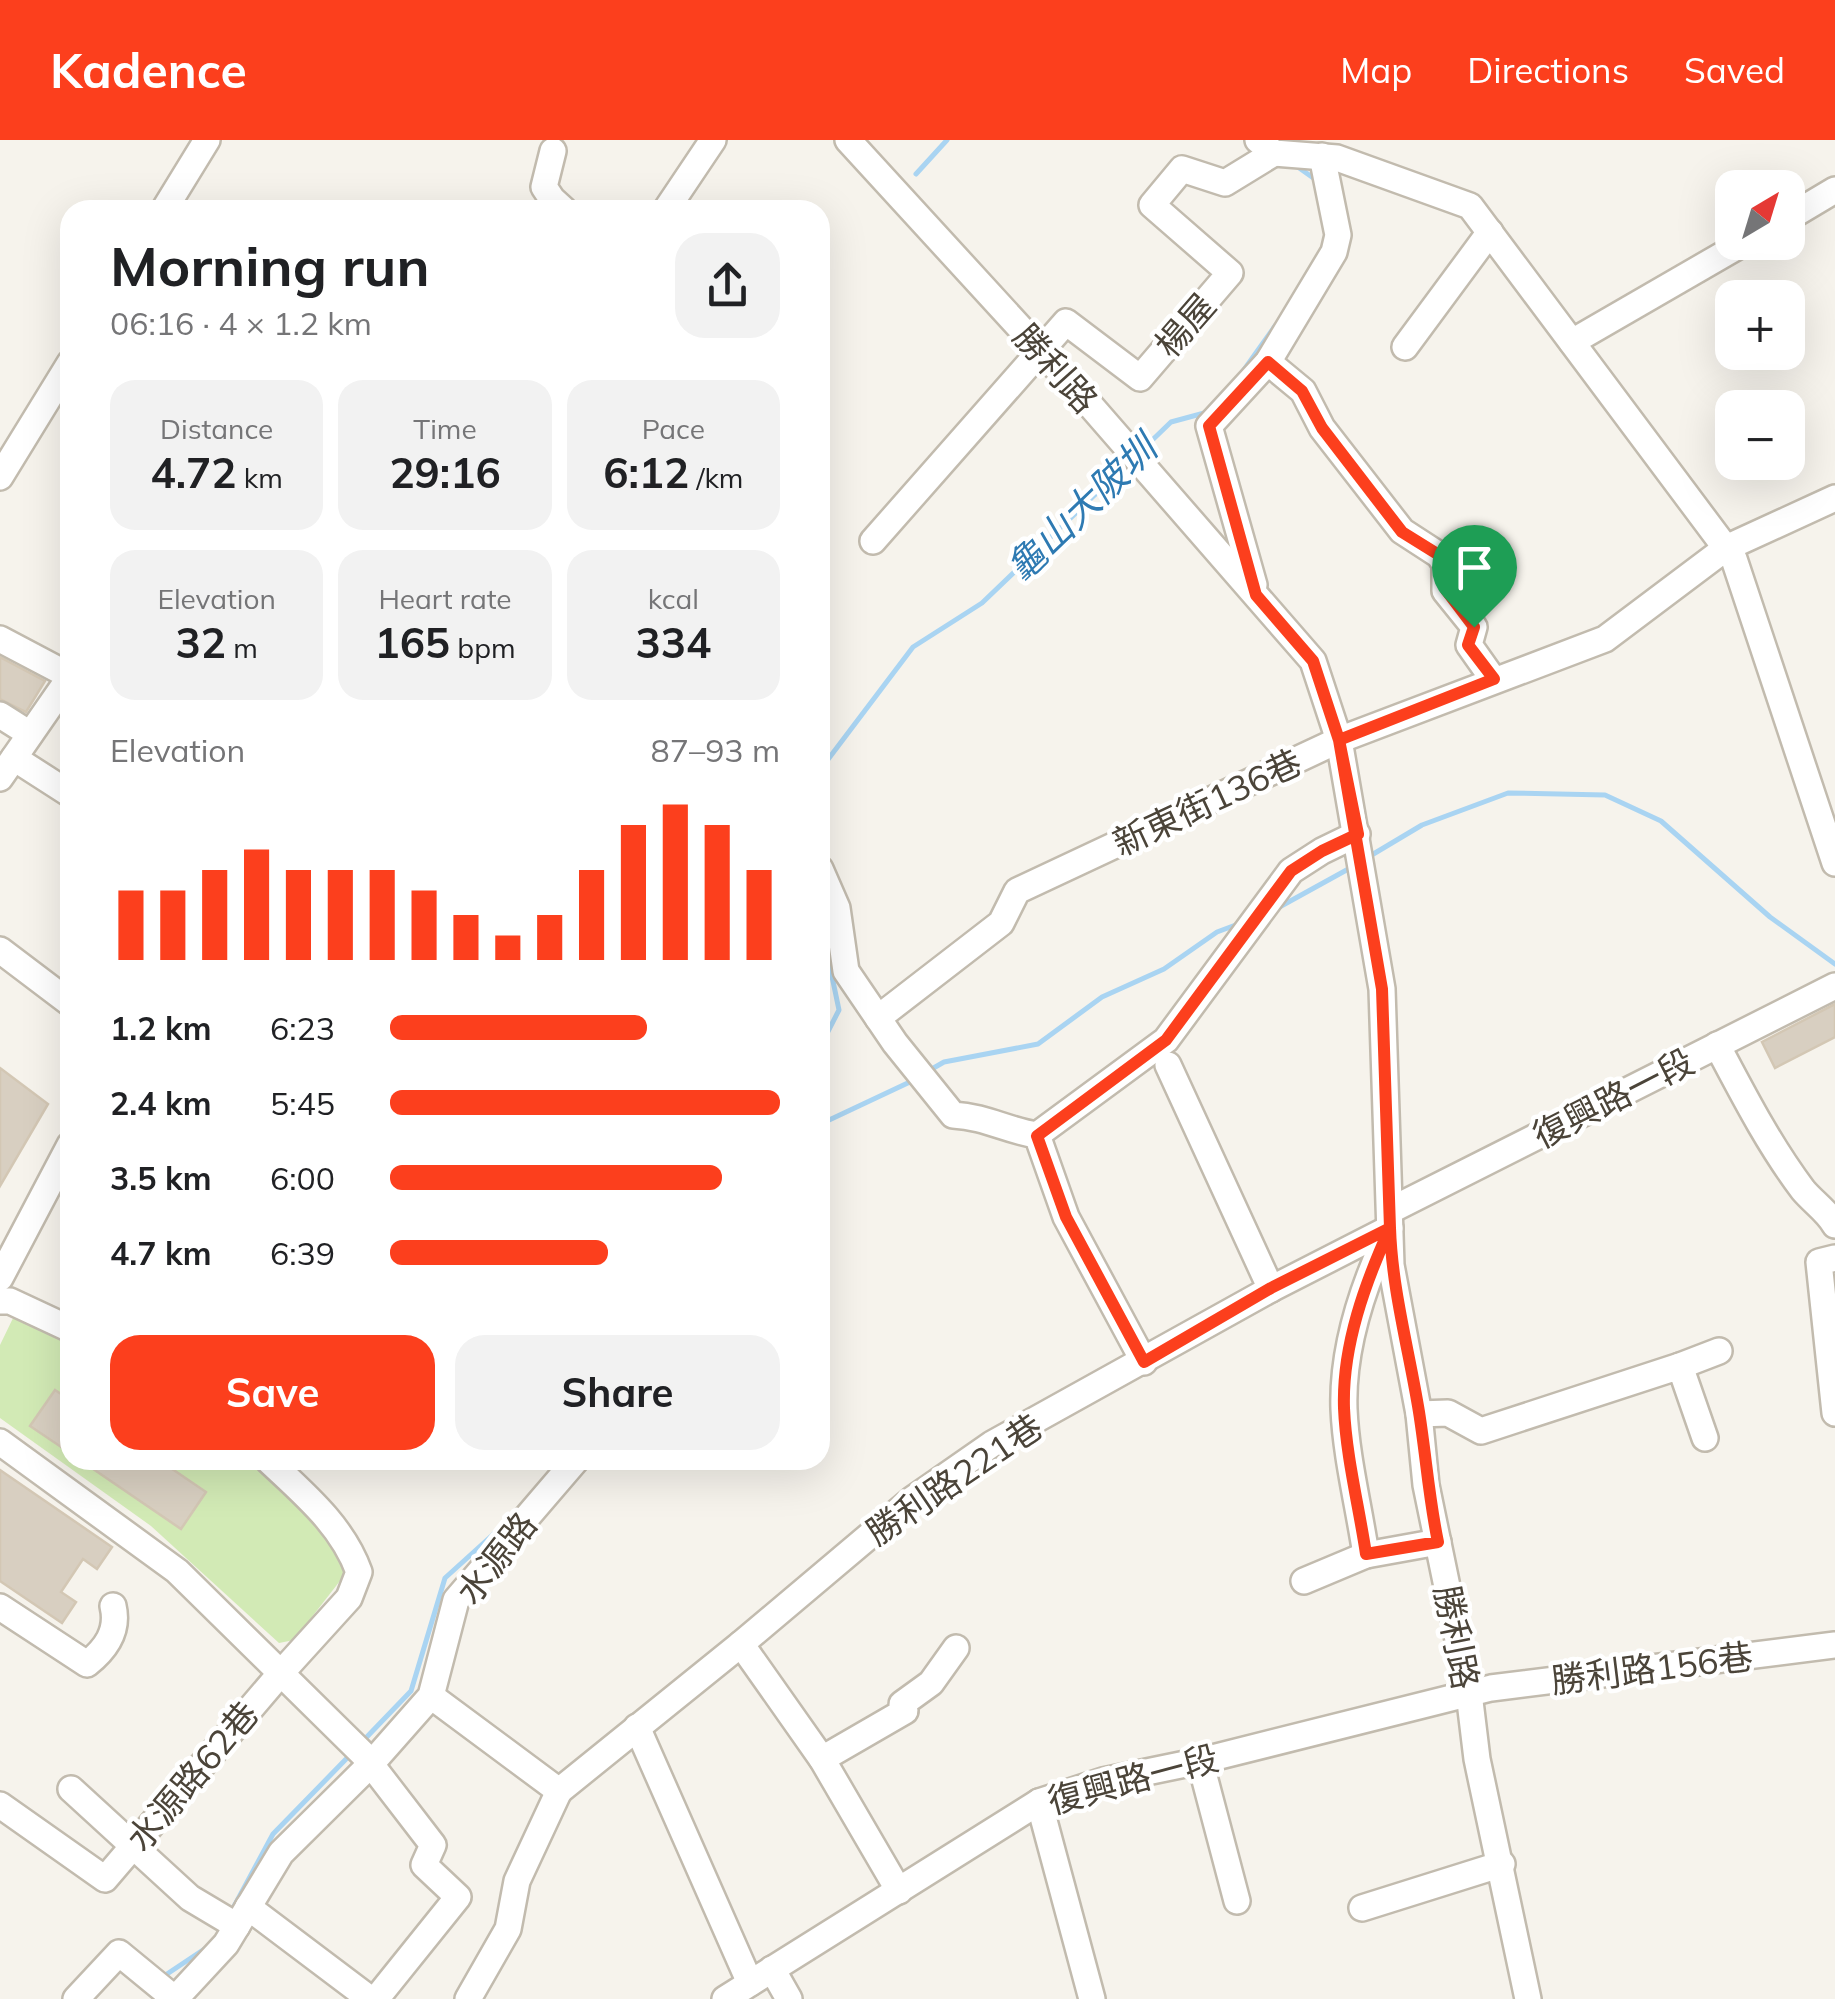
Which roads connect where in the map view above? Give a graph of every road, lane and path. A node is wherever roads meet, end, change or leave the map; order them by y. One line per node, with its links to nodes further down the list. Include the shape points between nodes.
1 (207, 140): 8 (street)
2 (714, 140): 10 (street)
3 (848, 140): 16 (street, 勝利路)
4 (1266, 147): 5 (street); 16 (street, 楊屋, via 1225,183 1182,169 1152,206 1230,273 1140,378 1066,322)
5 (1319, 151): 12 (street, via 1470,206); 17 (street, via 1338,235 1334,252)
6 (554, 152): 9 (street, via 544,187)
7 (1835, 190): 11 (street)
8 (170, 200)
9 (553, 200)
10 (673, 200)
11 (1805, 208)
12 (1490, 232): 14 (street); 15 (street)
13 (1715, 259): 14 (street)
14 (1572, 342): 22 (street)
15 (1404, 347)
16 (1042, 352): 21 (street); 23 (street, 勝利路)
17 (1268, 362): 23 (street, via 1209,426); 26 (street, via 1302,391 1322,428 1402,532 1439,555 1446,590 1474,627 1468,645)
18 (60, 386): 19 (street)
19 (0, 477)
20 (1835, 498): 22 (street, 新東街136巷)
21 (873, 541)
22 (1726, 548): 26 (street, 新東街136巷, via 1606,639); 34 (street)
23 (1256, 595): 30 (street, 勝利路, via 1313,661)
24 (0, 639): 25 (street)
25 (60, 672)
26 (1494, 679): 30 (street, 新東街136巷)
27 (60, 691): 29 (street)
28 (0, 715): 29 (street)
29 (30, 734): 31 (street)
30 (1339, 740): 33 (street, 勝利路); 39 (street, 新東街136巷, via 1017,891 1001,923)
31 (7, 768): 32 (street)
32 (60, 790)
33 (1358, 834): 42 (street, via 1291,871 1166,1040); 44 (street, 勝利路, via 1382,989)
34 (1835, 863)
35 (830, 892): 39 (street, via 846,971)
36 (0, 950): 38 (street)
37 (1835, 986): 40 (street, 復興路一段)
38 (60, 995)
39 (878, 1018): 42 (street, via 953,1115 982,1117)
40 (1718, 1045): 44 (street, 復興路一段); 45 (street, via 1788,1167)
41 (1168, 1065): 48 (street)
42 (1037, 1136): 52 (street, via 1066,1217)
43 (60, 1164): 47 (street)
44 (1390, 1219): 48 (street, 勝利路221巷); 55 (street, 勝利路, via 1391,1265); 61 (street, via 1348,1351 1344,1409)
45 (1835, 1225)
46 (1835, 1258): 54 (street, via 1819,1262)
47 (0, 1278)
48 (1271, 1288): 52 (street, 勝利路221巷)
49 (0, 1301): 50 (street)
50 (60, 1324)
51 (1719, 1351): 53 (street)
52 (1144, 1362): 65 (street, 勝利路221巷, via 992,1444 912,1498)
53 (1680, 1366): 55 (street, via 1481,1431 1448,1413); 56 (street)
54 (1835, 1413)
55 (1419, 1414): 60 (street, 勝利路)
56 (1706, 1438)
57 (0, 1442): 68 (street, via 177,1571)
58 (279, 1470): 68 (street, 水源路62巷, via 349,1544 359,1572 348,1598)
59 (567, 1470): 70 (street, 水源路, via 456,1600)
60 (1438, 1542): 61 (street); 69 (street, 勝利路)
61 (1366, 1554): 62 (street)
62 (1304, 1581)
63 (113, 1606): 64 (street, via 116,1620 104,1650 87,1664)
64 (0, 1607)
65 (741, 1644): 71 (street, 勝利路221巷); 73 (street)
66 (1835, 1645): 69 (street, 勝利路156巷)
67 (956, 1648): 73 (street, via 932,1683 902,1704 905,1711)
68 (280, 1674): 72 (street); 79 (street, 水源路62巷)
69 (1469, 1693): 74 (street, 復興路一段); 80 (street, 勝利路)
70 (431, 1696): 72 (street, 水源路); 76 (street)
71 (638, 1727): 76 (street, 勝利路221巷); 85 (street)
72 (361, 1753): 84 (street, 水源路, via 280,1853); 88 (street, via 433,1844 424,1865 458,1897)
73 (822, 1759): 81 (street)
74 (1200, 1761): 77 (street, 復興路一段); 82 (street)
75 (71, 1789): 79 (street)
76 (558, 1791): 89 (street, via 517,1881 508,1929)
77 (1040, 1802): 81 (street, 復興路一段); 92 (street)
78 (0, 1805): 79 (street, 水源路62巷, via 105,1879)
79 (133, 1846): 84 (street, via 190,1898)
80 (1502, 1864): 83 (street); 93 (street, 勝利路)
81 (899, 1890): 85 (street, 復興路一段)
82 (1237, 1901)
83 (1362, 1908)
84 (242, 1916): 87 (street, 水源路, via 226,1944); 88 (street)
85 (761, 1976): 90 (street, 復興路一段); 91 (street)
86 (76, 1999): 87 (street, via 118,1953)
87 (175, 1999)
88 (373, 1999)
89 (468, 1999)
90 (725, 1999)
91 (789, 1999)
92 (1092, 1999)
93 (1528, 1999)

